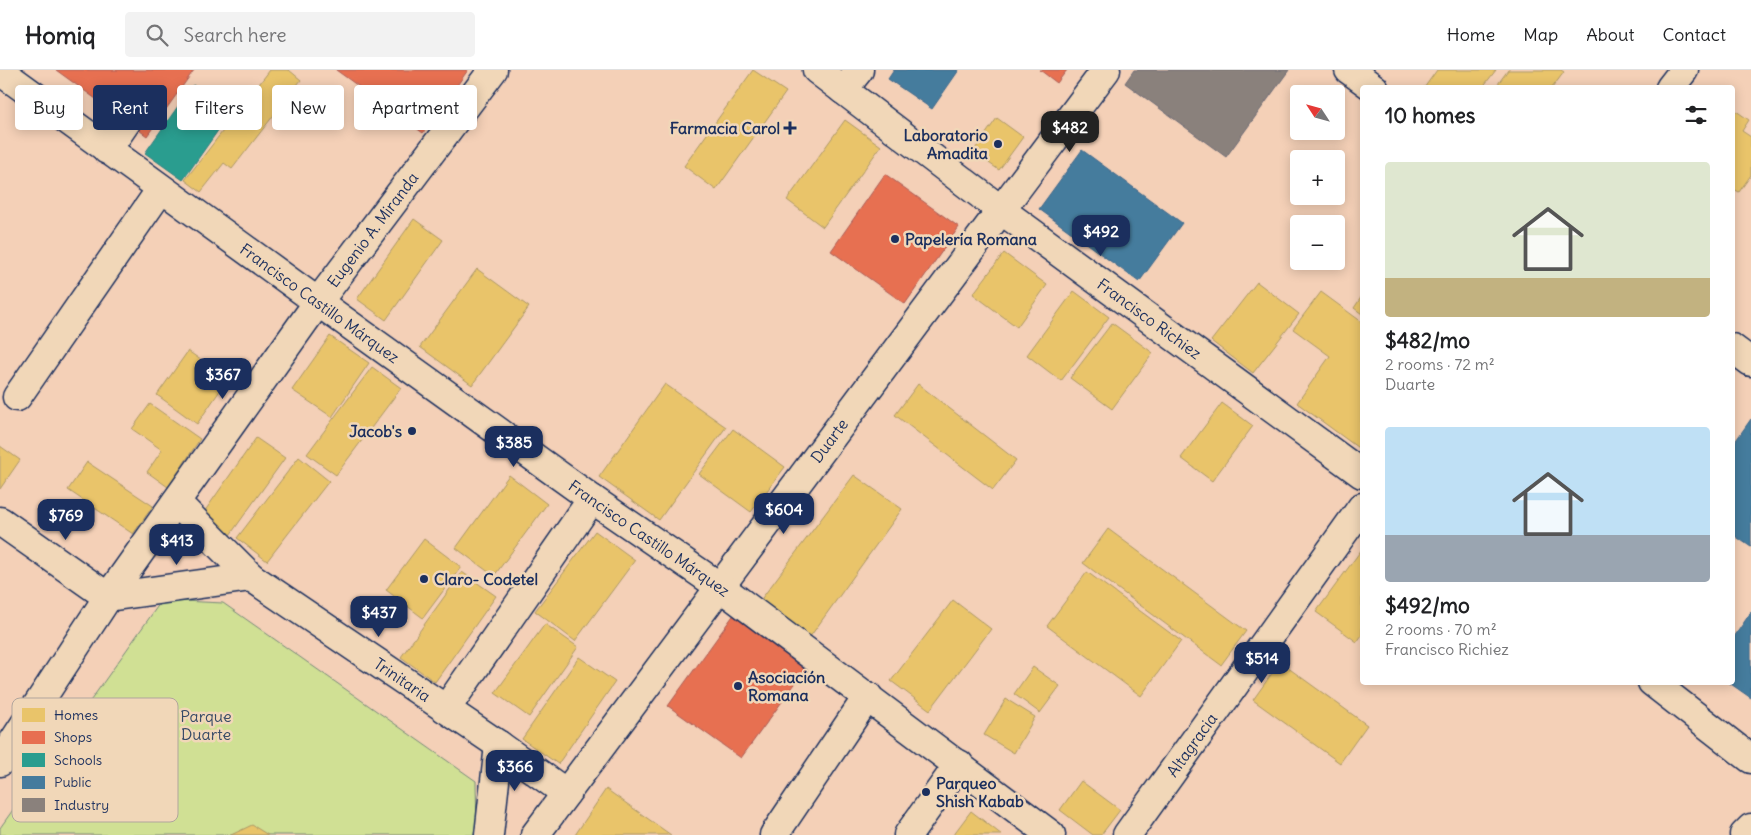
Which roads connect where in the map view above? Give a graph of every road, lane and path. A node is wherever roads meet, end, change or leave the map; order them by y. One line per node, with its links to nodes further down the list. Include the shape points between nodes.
1 (492, 70): 14 (street, Eugenio A. Miranda)
2 (817, 70): 7 (street, Francisco Richiez)
3 (1106, 70): 13 (street, Duarte)
4 (1349, 70): 8 (street)
5 (1684, 70): 9 (street)
6 (0, 71): 11 (street, Francisco Castillo Márquez)
7 (851, 80): 13 (street, Francisco Richiez)
8 (1370, 85)
9 (1672, 85)
10 (121, 130): 11 (street)
11 (107, 150): 12 (street, Francisco Castillo Márquez)
12 (161, 189): 14 (street, Francisco Castillo Márquez); 17 (street)
13 (1000, 210): 18 (street, Francisco Richiez); 24 (street, Duarte)
14 (318, 302): 19 (street, Francisco Castillo Márquez); 20 (street, Eugenio A. Miranda)
15 (1735, 350): 16 (street)
16 (1751, 362)
17 (18, 397)
18 (1360, 473)
19 (592, 498): 24 (street, Francisco Castillo Márquez); 29 (street)
20 (176, 502): 23 (street, Trinitaria); 25 (street, Eugenio A. Miranda)
21 (1360, 510): 42 (street, Altagracia)
22 (0, 521): 25 (street)
23 (251, 578): 25 (street); 29 (street, Trinitaria)
24 (719, 586): 27 (street, Francisco Castillo Márquez); 35 (street, Duarte)
25 (108, 597): 28 (street, Eugenio A. Miranda)
26 (1656, 685): 32 (street)
27 (868, 696): 34 (street, Francisco Castillo Márquez); 39 (street)
28 (42, 698)
29 (446, 709): 31 (street, Trinitaria)
30 (12, 744): 33 (street, Eugenio A. Miranda)
31 (499, 745): 35 (street, Trinitaria); 37 (street)
32 (1751, 759)
33 (0, 762)
34 (959, 764): 40 (street); 41 (street, Francisco Castillo Márquez)
35 (566, 793): 38 (street, Duarte)
36 (1751, 828): 43 (street)
37 (489, 835)
38 (534, 835)
39 (774, 835)
40 (908, 835)
41 (1051, 835)
42 (1127, 835)
43 (1744, 835)

